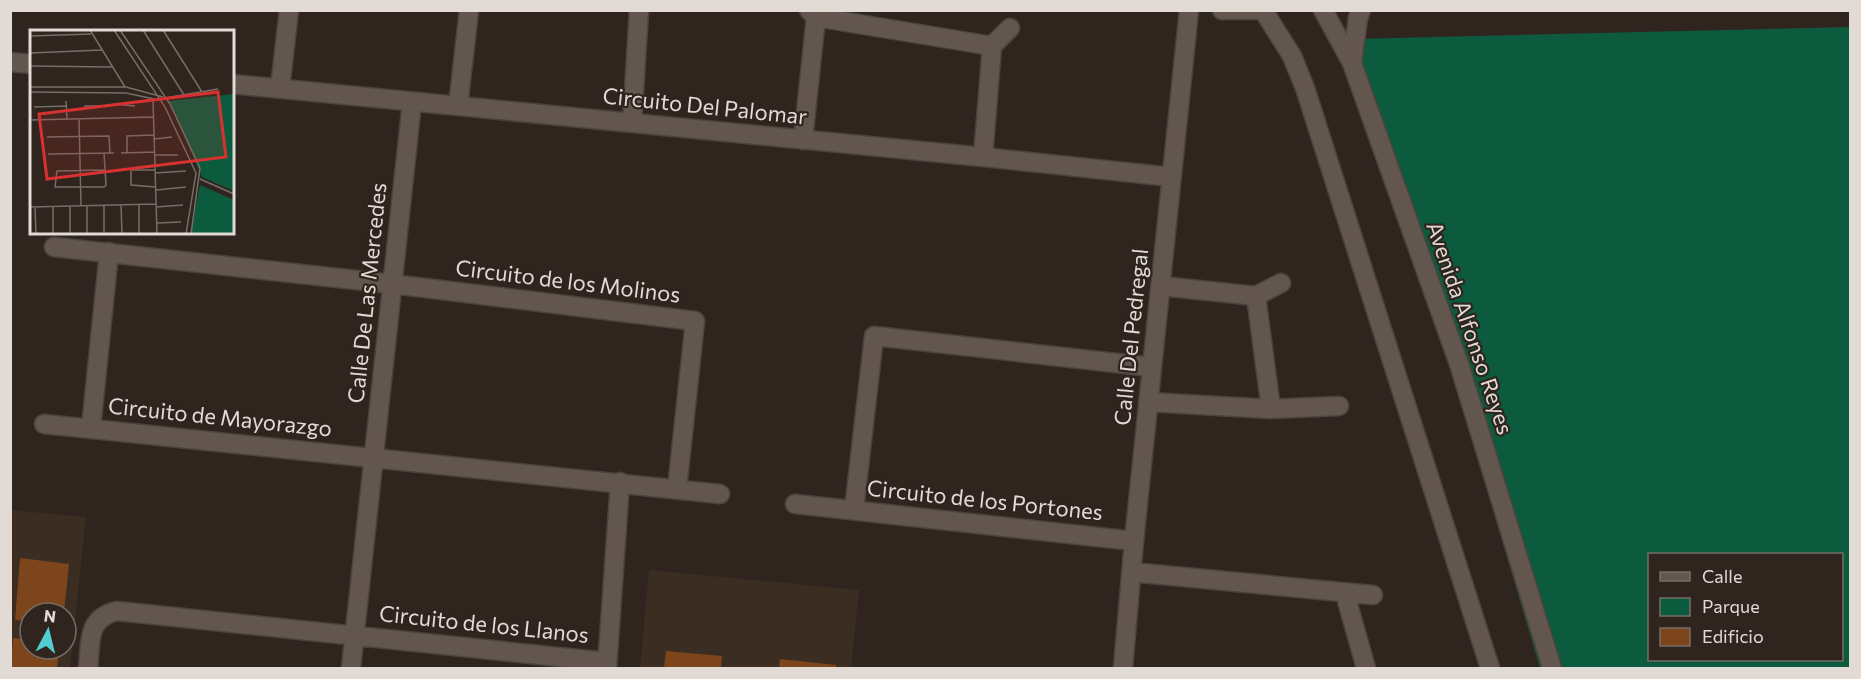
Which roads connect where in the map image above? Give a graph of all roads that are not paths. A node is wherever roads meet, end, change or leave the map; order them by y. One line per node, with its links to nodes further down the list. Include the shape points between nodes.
1 (289, 10): 16 (street)
2 (469, 10): 18 (street)
3 (639, 10): 19 (street)
4 (1189, 10): 22 (street, Calle Del Pedregal)
5 (1222, 10): 8 (street)
6 (1323, 10): 13 (street, Avenida Alfonso Reyes)
7 (1361, 10): 13 (street)
8 (1264, 11): 51 (street, via 1292,56 1305,88)
9 (812, 14): 11 (street); 20 (street)
10 (1010, 28): 11 (street)
11 (992, 46): 21 (street)
12 (10, 62): 14 (street)
13 (1352, 63): 52 (street, Avenida Alfonso Reyes, via 1459,363)
14 (30, 64)
15 (234, 84): 16 (street, Circuito Del Palomar)
16 (280, 88): 17 (street, Circuito Del Palomar)
17 (412, 102): 18 (street, Circuito Del Palomar); 26 (street, Calle De Las Mercedes)
18 (458, 106): 19 (street, Circuito Del Palomar)
19 (632, 123): 20 (street, Circuito Del Palomar)
20 (803, 140): 21 (street, Circuito Del Palomar)
21 (983, 157): 22 (street, Circuito Del Palomar)
22 (1172, 177): 27 (street, Calle Del Pedregal)
23 (54, 247): 24 (street)
24 (109, 252): 26 (street); 34 (street, Circuito de Mayorazgo)
25 (1281, 283): 28 (street)
26 (392, 284): 35 (street, Calle De Las Mercedes); 37 (street, Circuito de los Molinos, via 695,321)
27 (1161, 286): 28 (street); 29 (street, Calle Del Pedregal)
28 (1256, 296): 32 (street)
29 (1152, 367): 30 (street, Calle Del Pedregal); 40 (street, Circuito de los Portones, via 874,336)
30 (1148, 402): 32 (street); 41 (street, Calle Del Pedregal)
31 (1338, 406): 32 (street)
32 (1271, 409)
33 (44, 424): 34 (street)
34 (91, 428): 35 (street, Circuito de Mayorazgo)
35 (374, 458): 36 (street); 45 (street, Calle De Las Mercedes)
36 (620, 482): 37 (street); 46 (street, Circuito de los Llanos)
37 (677, 489): 38 (street)
38 (720, 494)
39 (795, 504): 40 (street)
40 (854, 510): 41 (street, Circuito de los Portones)
41 (1134, 541): 42 (street, Calle Del Pedregal)
42 (1131, 572): 43 (street); 49 (street, Calle Del Pedregal)
43 (1345, 594): 44 (street); 50 (street)
44 (1373, 595)
45 (355, 634): 46 (street, Circuito de los Llanos); 47 (street, Circuito de los Llanos, via 117,611 96,620); 48 (street, Calle De Las Mercedes)
46 (607, 665)
47 (88, 669)
48 (351, 669)
49 (1123, 669)
50 (1366, 669)
51 (1491, 669)
52 (1552, 669)

